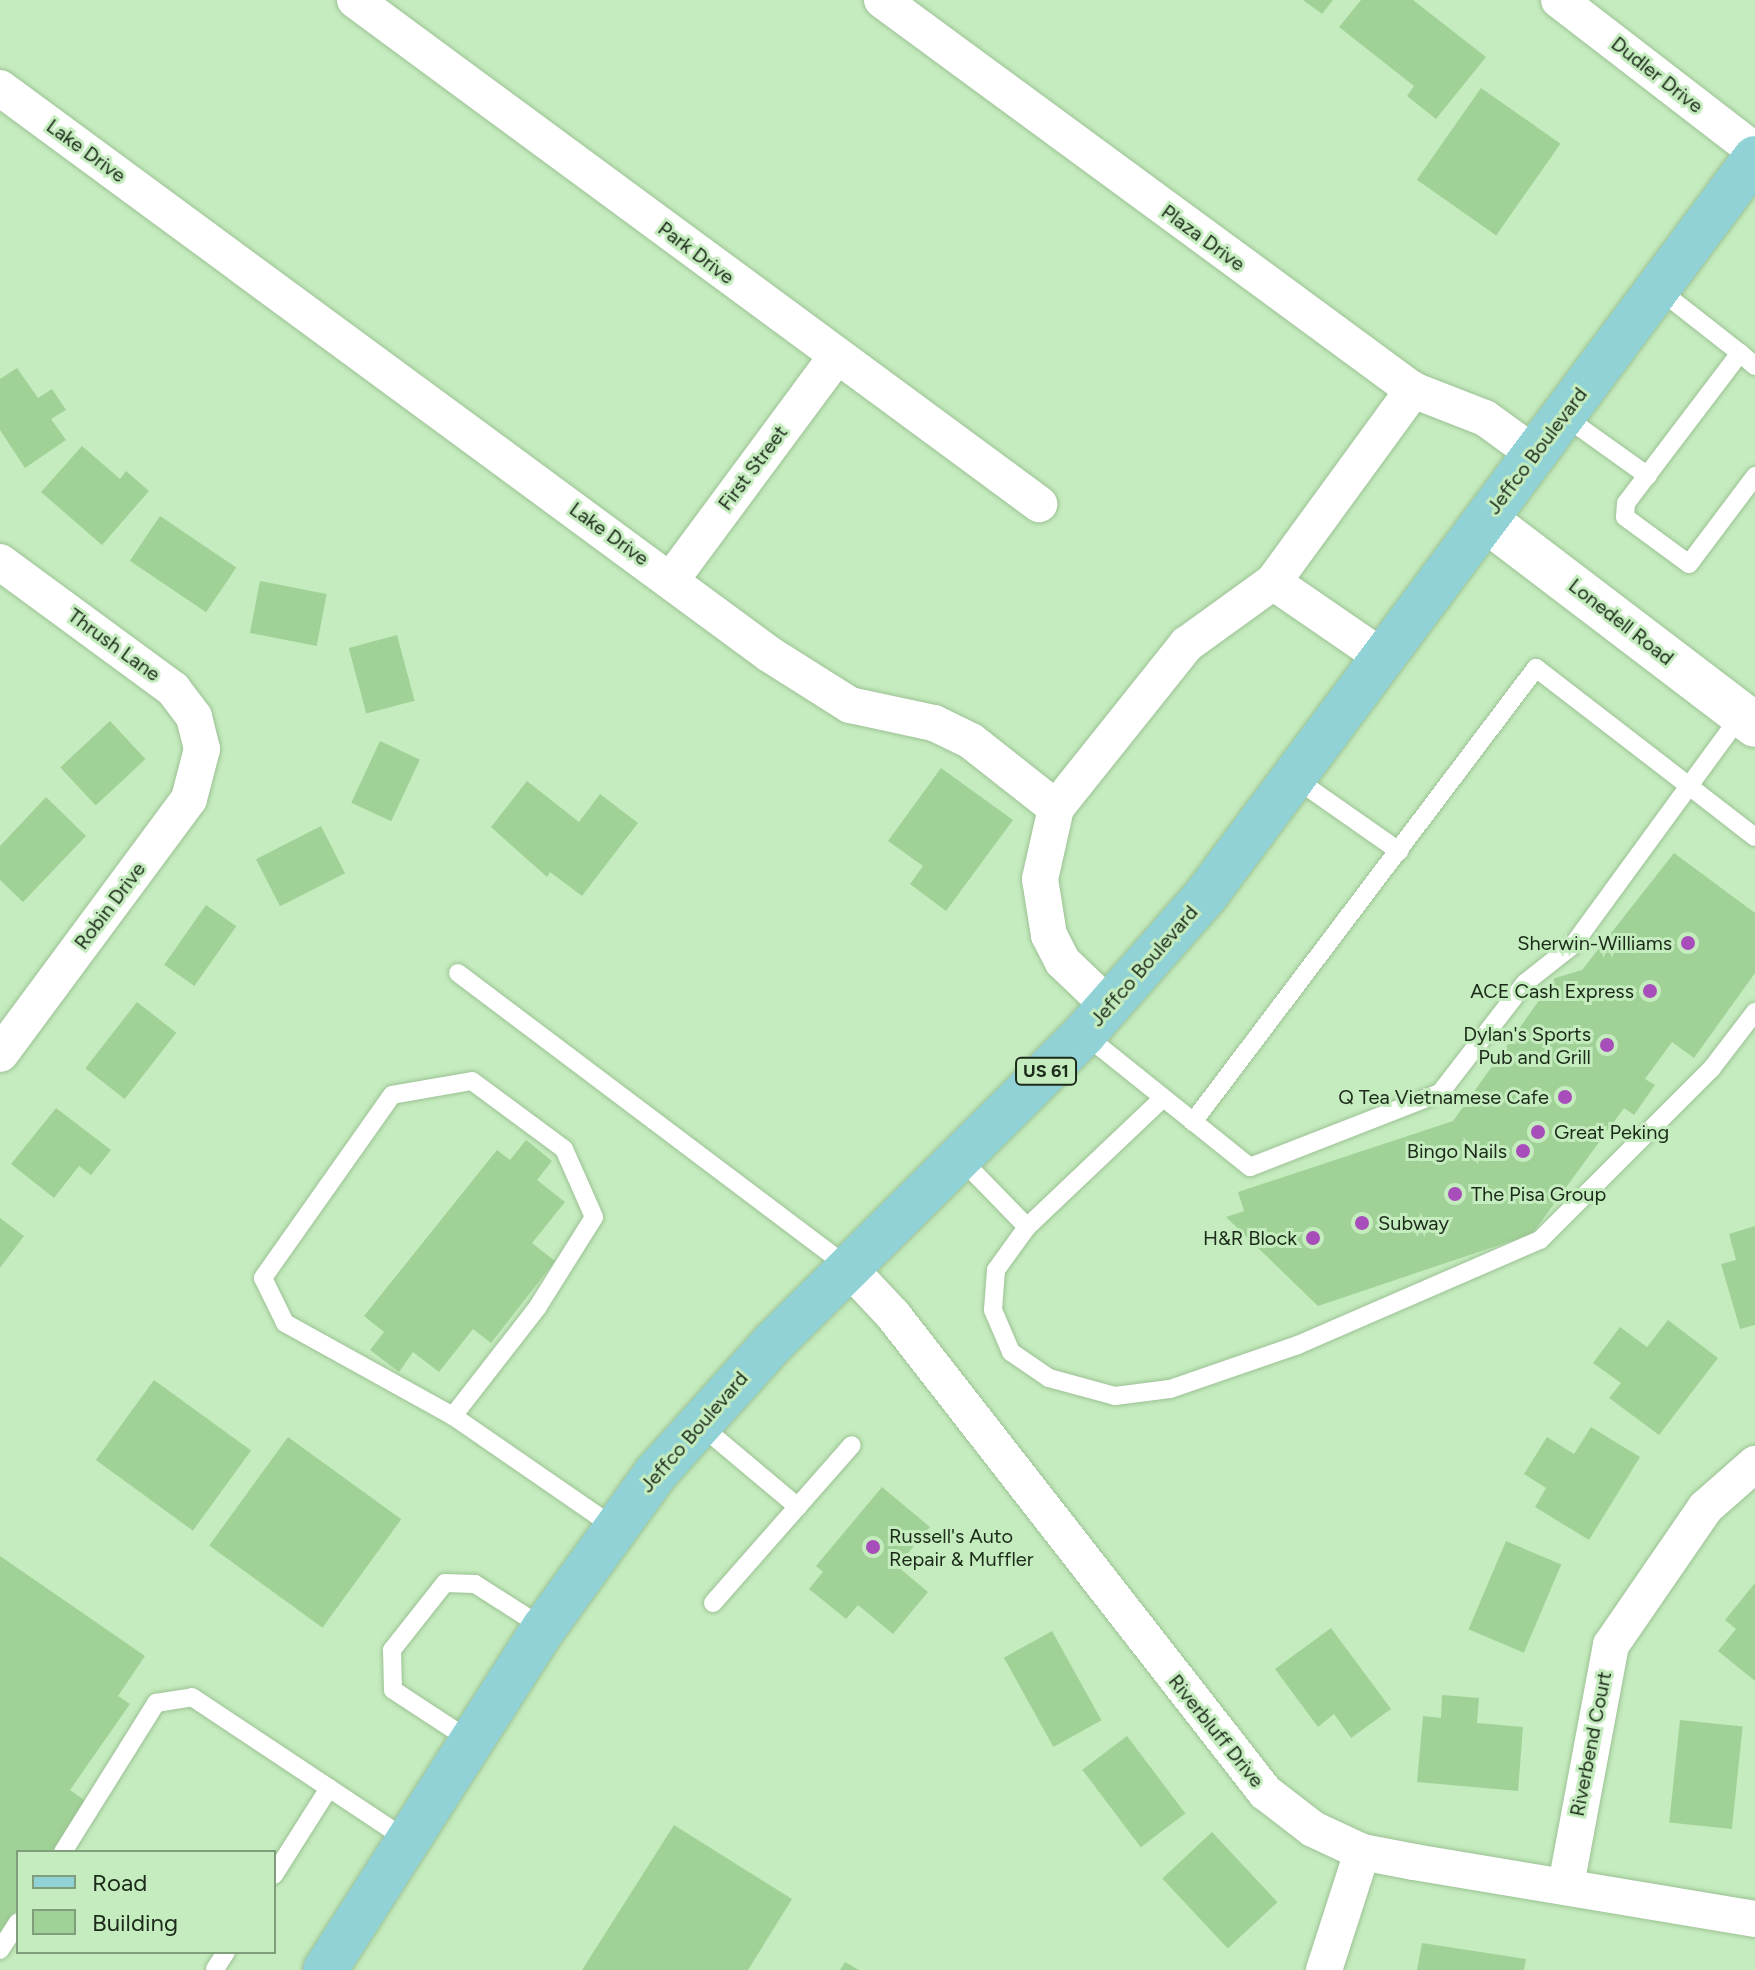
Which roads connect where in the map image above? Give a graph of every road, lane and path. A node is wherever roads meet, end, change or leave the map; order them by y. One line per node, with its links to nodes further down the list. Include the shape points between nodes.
1 (355, 0): 9 (street, Park Drive)
2 (882, 0): 11 (street, Plaza Drive)
3 (1559, 0): 5 (street, Dudler Drive)
4 (0, 88): 19 (street, Lake Drive)
5 (1755, 151)
6 (1755, 158): 7 (main road, Jeffco Boulevard / US 61)
7 (1657, 288): 8 (lane); 12 (main road, Jeffco Boulevard / US 61)
8 (1740, 353): 10 (lane); 14 (lane)
9 (836, 357): 16 (street, Park Drive); 19 (street, First Street)
10 (1755, 366)
11 (1413, 390): 13 (street, Plaza Drive, via 1485,418); 20 (street)
12 (1564, 416): 13 (main road, Jeffco Boulevard / US 61); 14 (lane)
13 (1536, 455): 17 (main road, Jeffco Boulevard / US 61)
14 (1648, 476): 15 (lane, via 1626,503 1625,517 1689,564)
15 (1755, 476)
16 (1039, 504)
17 (1486, 520): 21 (main road, Jeffco Boulevard / US 61); 22 (street, Lonedell Road)
18 (0, 562): 23 (street, Thrush Lane, via 173,689 194,717)
19 (671, 580): 26 (street, Lake Drive, via 850,705 934,723 971,741)
20 (1273, 582): 21 (street); 26 (street, via 1187,644)
21 (1385, 659): 24 (main road, Jeffco Boulevard / US 61)
22 (1748, 720): 25 (lane)
23 (202, 749): 32 (street, Robin Drive, via 189,799)
24 (1296, 779): 28 (lane); 31 (main road, Jeffco Boulevard / US 61)
25 (1689, 786): 27 (lane); 28 (lane, via 1536,668); 34 (lane, via 1573,945 1525,983 1440,1093 1250,1167)
26 (1056, 808): 31 (street, via 1040,879 1049,935)
27 (1755, 837)
28 (1399, 851): 34 (lane)
29 (458, 973): 37 (lane)
30 (1755, 1012): 36 (lane, via 1712,1068 1540,1240 1298,1345 1170,1389 1115,1396 1049,1378 1011,1352 993,1310 996,1270)
31 (1096, 1020): 33 (lane); 35 (main road, Jeffco Boulevard / US 61)
32 (0, 1054)
33 (1162, 1099): 34 (lane); 36 (lane)
34 (1193, 1122)
35 (960, 1158): 36 (lane); 37 (main road, Jeffco Boulevard / US 61)
36 (1027, 1227)
37 (848, 1267): 39 (main road, Jeffco Boulevard / US 61); 50 (street, Riverbluff Drive, via 893,1315 1265,1792 1313,1829)
38 (453, 1416): 38 (lane, via 285,1323 263,1278 392,1095 472,1081 564,1149 594,1217 537,1308); 43 (lane)
39 (698, 1423): 42 (lane); 43 (main road, Jeffco Boulevard / US 61)
40 (852, 1445): 42 (lane)
41 (1755, 1464): 52 (street, Riverbend Court, via 1705,1508 1611,1645)
42 (798, 1507): 44 (lane)
43 (614, 1527): 45 (main road, Jeffco Boulevard / US 61)
44 (713, 1603)
45 (544, 1628): 46 (main road, Jeffco Boulevard / US 61); 46 (lane, via 475,1584 445,1583 392,1650 393,1690)
46 (471, 1741): 48 (main road, Jeffco Boulevard / US 61)
47 (329, 1788): 48 (lane); 49 (lane, via 192,1697 156,1703); 51 (lane)
48 (406, 1839): 56 (main road, Jeffco Boulevard / US 61)
49 (64, 1850)
50 (1362, 1852): 52 (street, Riverbluff Drive); 57 (street)
51 (276, 1872)
52 (1566, 1885): 53 (street, Riverbluff Drive)
53 (1755, 1919)
54 (16, 1925): 55 (lane)
55 (0, 1950)
56 (325, 1970)
57 (1324, 1970)

